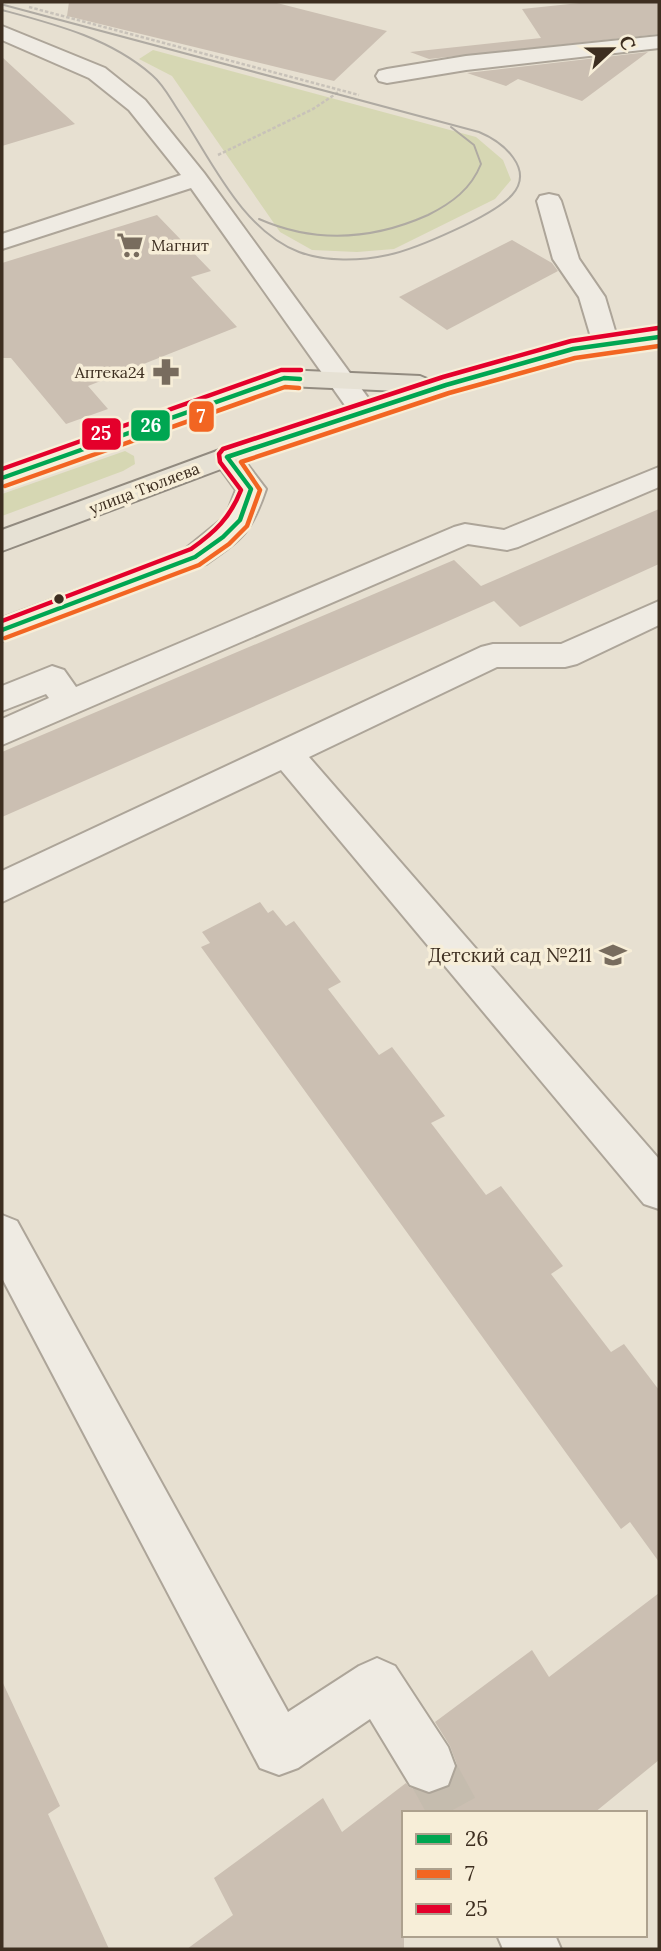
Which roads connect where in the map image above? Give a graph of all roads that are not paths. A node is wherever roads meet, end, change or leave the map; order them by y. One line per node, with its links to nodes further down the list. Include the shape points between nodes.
1 (4, 34): 4 (street, via 97,73 137,106)
2 (659, 42): 3 (street)
3 (387, 76)
4 (196, 178): 6 (street); 9 (street)
5 (549, 201): 8 (street, via 566,259 592,297)
6 (2, 242)
7 (656, 333): 8 (main road, улица Тюляева)
8 (606, 344): 10 (main road, улица Тюляева)
9 (342, 381): 10 (main road); 11 (main road, via 284,378); 12 (street)
10 (446, 385): 12 (main road, улица Тюляева)
11 (187, 412): 13 (main road); 15 (main road)
12 (364, 412): 13 (main road, улица Тюляева)
13 (227, 457): 16 (main road, улица Тюляева); 18 (street, via 251,489 240,520 223,537 195,557)
14 (659, 476): 20 (street, via 507,540 465,534)
15 (2, 478)
16 (2, 541)
17 (659, 612): 22 (street, via 565,656 494,655)
18 (2, 630)
19 (2, 699): 20 (street, via 52,678)
20 (70, 703): 21 (street)
21 (2, 733)
22 (286, 752): 23 (street); 24 (street)
23 (2, 887)
24 (659, 1190)
25 (2, 1235): 26 (street, via 279,1749 377,1684)
26 (429, 1766)

